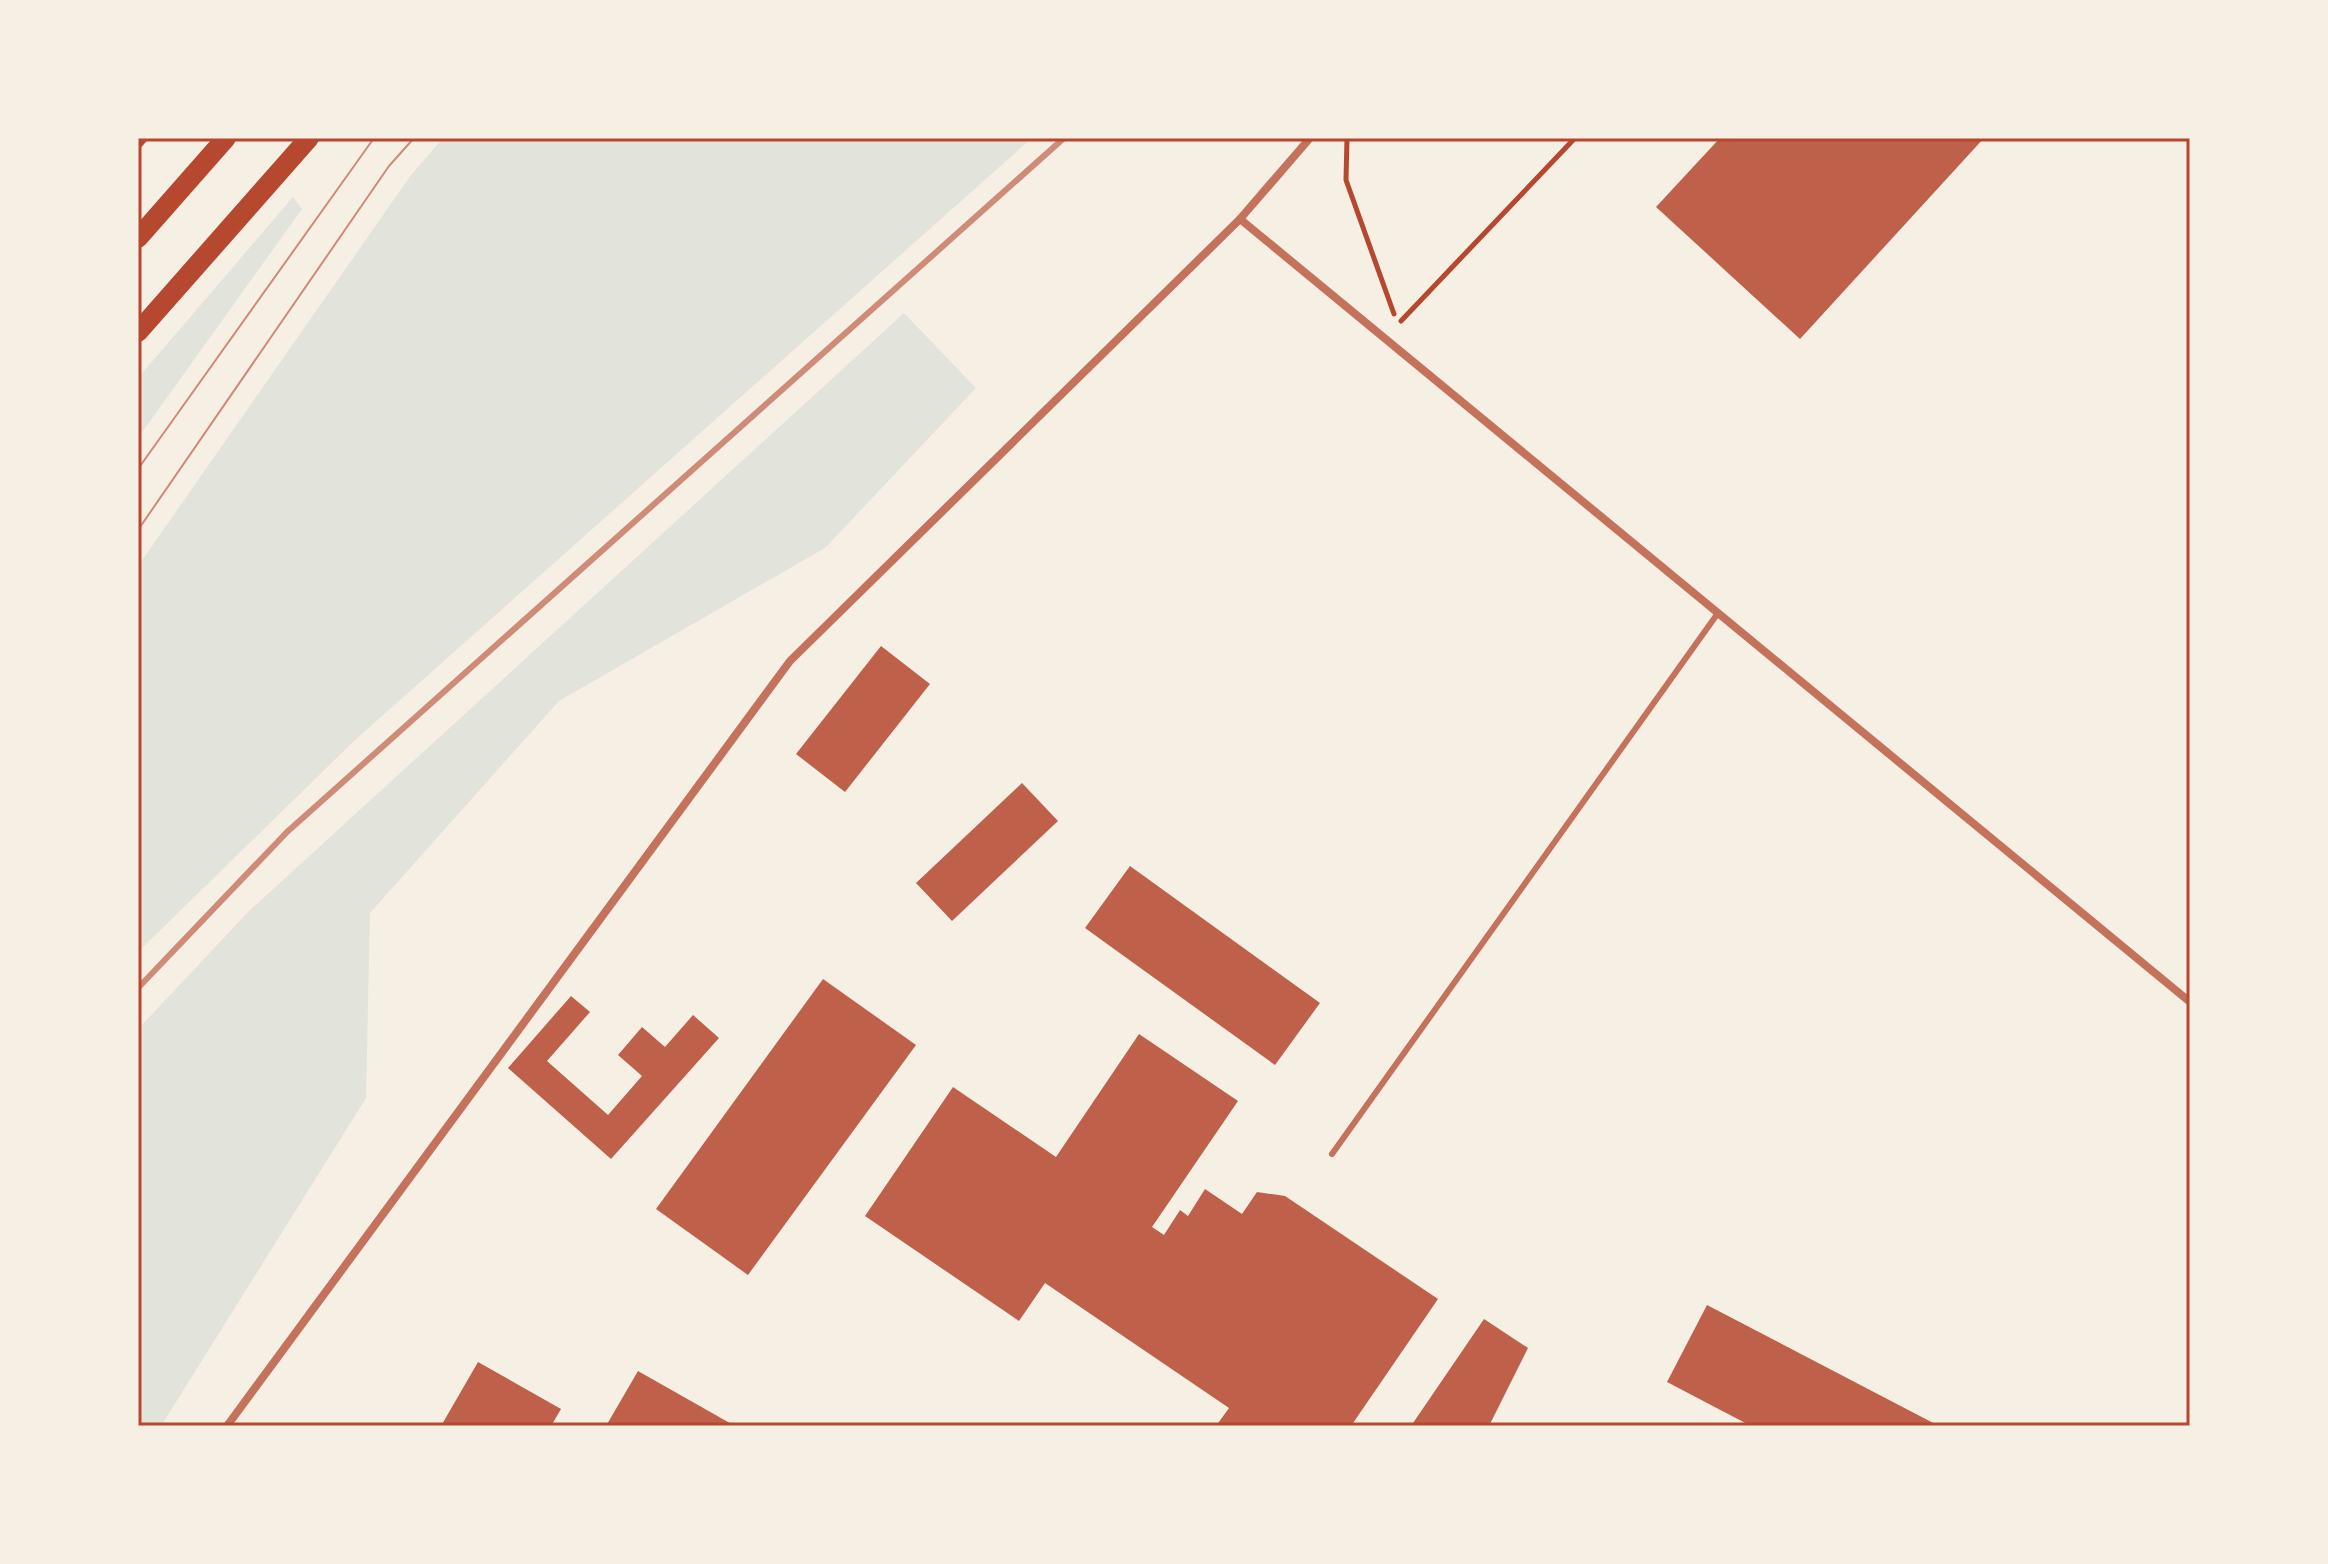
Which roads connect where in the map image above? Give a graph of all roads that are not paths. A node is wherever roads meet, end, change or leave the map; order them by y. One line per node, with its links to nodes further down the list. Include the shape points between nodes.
1 (226, 138): 5 (main road)
2 (309, 138): 6 (main road)
3 (1310, 138): 4 (street)
4 (1240, 219): 7 (street); 10 (street, via 790,661)
5 (138, 238)
6 (138, 332)
7 (1718, 613): 8 (street); 9 (lane)
8 (2190, 1002)
9 (1332, 1154)
10 (227, 1426)

